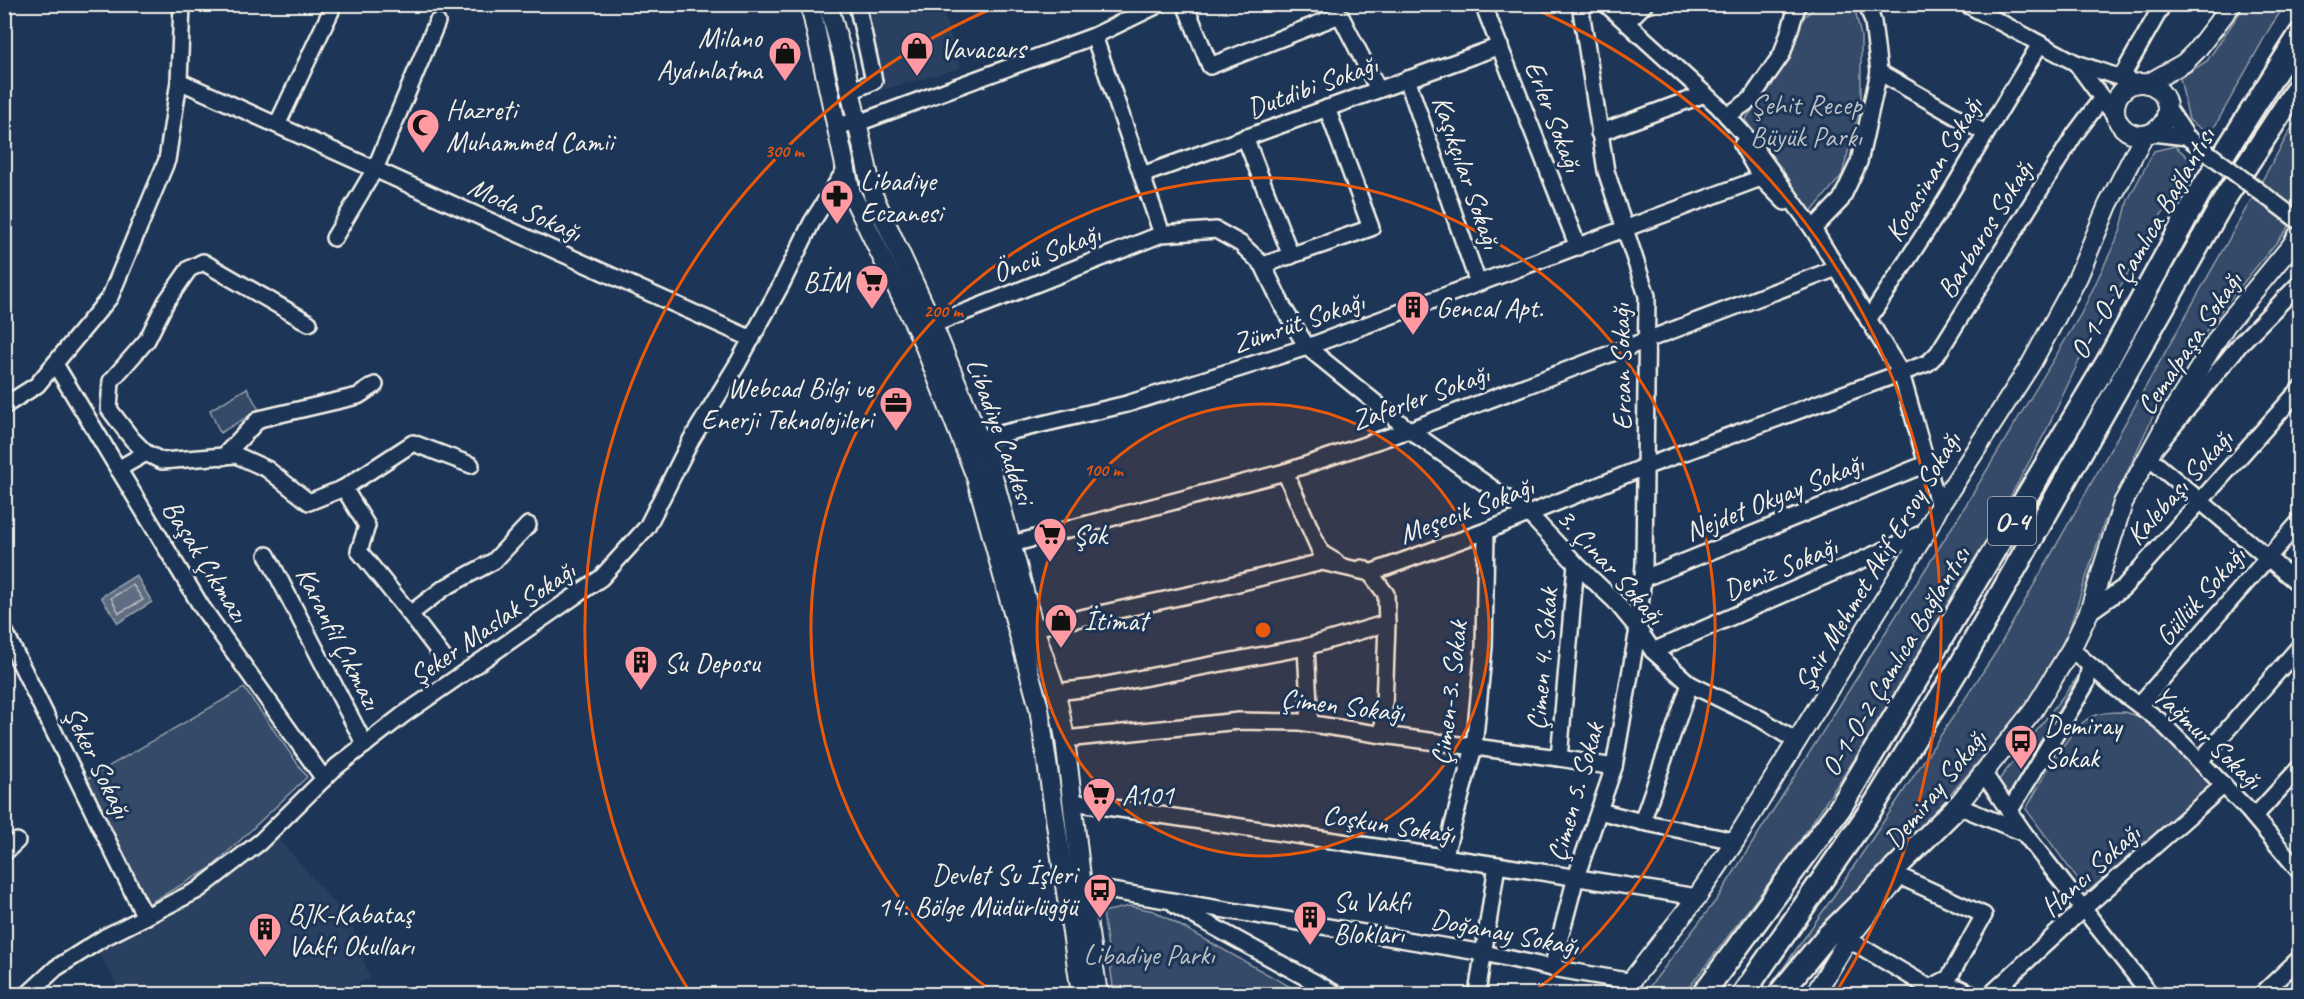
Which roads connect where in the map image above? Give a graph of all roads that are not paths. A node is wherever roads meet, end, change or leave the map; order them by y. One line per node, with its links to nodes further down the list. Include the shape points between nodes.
1 (182, 4): 29 (street)
2 (810, 4): 41 (main road, Libadiye Caddesi)
3 (828, 4): 33 (main road, Libadiye Caddesi)
4 (857, 4): 33 (street, via 874,81)
5 (1160, 4): 22 (street)
6 (1185, 4): 17 (street, via 1210,66)
7 (1483, 4): 24 (street, Erler Sokağı)
8 (1580, 4): 43 (street, Ercan Sokağı)
9 (1606, 4): 20 (street)
10 (1645, 4): 20 (street)
11 (1798, 4): 38 (street, via 1782,54 1749,100)
12 (1867, 4): 26 (street)
13 (1966, 4): 18 (street)
14 (2232, 4): 30 (main road, via 2184,63)
15 (2156, 7): 27 (street)
16 (331, 10): 42 (street)
17 (1337, 10): 32 (street)
18 (1991, 10): 23 (street)
19 (437, 22): 49 (street)
20 (1627, 22): 34 (street)
21 (2300, 34): 162 (highway, O-1-O-2 Çamlıca Bağlantısı / O-4, via 2203,187 2106,364 1840,808)
22 (1094, 36): 39 (street); 50 (street)
23 (2040, 44): 25 (street); 44 (street, Kocasinan Sokağı)
24 (1500, 45): 28 (street, Dutdibi Sokağı); 59 (street, Erler Sokağı)
25 (2076, 63): 27 (street); 35 (street)
26 (1879, 72): 44 (street); 55 (street, via 1859,162 1841,200)
27 (2121, 78): 30 (street)
28 (1407, 79): 32 (street, Dutdibi Sokağı); 63 (street, Kaşıkçılar Sokağı)
29 (179, 81): 42 (street, Moda Sokağı); 72 (street, via 167,160 110,297)
30 (2143, 84): 36 (main road, via 2161,92); 40 (main road, via 2124,90 2119,96 2116,104)
31 (2300, 84): 163 (highway, O-4, via 2227,195 1961,664 1874,805)
32 (1378, 89): 37 (street, Dutdibi Sokağı)
33 (851, 92): 39 (main road, Libadiye Caddesi)
34 (1705, 94): 38 (street); 43 (street)
35 (2102, 98): 40 (street); 73 (street, Barbaros Sokağı, via 2075,134 1938,353 1928,363)
36 (2167, 106): 45 (main road, via 2164,122); 47 (street)
37 (1327, 108): 46 (street, Dutdibi Sokağı); 60 (street, via 1371,228)
38 (1727, 116): 51 (street); 55 (street)
39 (858, 123): 41 (street); 67 (main road, Libadiye Caddesi, via 873,195)
40 (2120, 123): 45 (main road, via 2136,135); 52 (main road, via 2124,153)
41 (838, 124): 48 (main road, Libadiye Caddesi)
42 (277, 125): 49 (street, Moda Sokağı)
43 (1599, 133): 54 (street, Ercan Sokağı, via 1606,171)
44 (1985, 133): 65 (street, Kocasinan Sokağı)
45 (2148, 134): 47 (street); 52 (main road, Şair Mehmet Akif Ersoy Sokağı)
46 (1245, 137): 50 (street, Dutdibi Sokağı); 60 (street)
47 (2187, 137): 53 (street, bridge)
48 (847, 167): 68 (street, Şeker Maslak Sokağı, via 812,222); 70 (main road, Libadiye Caddesi, via 852,193)
49 (375, 169): 58 (street); 68 (street, Moda Sokağı)
50 (1142, 175): 57 (street)
51 (1761, 178): 54 (street, Zümrüt Sokağı); 55 (street)
52 (2108, 205): 89 (main road, Şair Mehmet Akif Ersoy Sokağı, via 2078,277 2031,364)
53 (2300, 222)
54 (1626, 229): 59 (street, Zümrüt Sokağı); 69 (street, Ercan Sokağı, via 1647,296)
55 (1813, 229): 62 (street)
56 (2300, 232): 81 (main road, Cemalpaşa Sokağı, via 2226,325)
57 (1162, 234): 61 (street, Öncü Sokağı, via 1216,230 1241,244); 67 (street, Öncü Sokağı)
58 (334, 238)
59 (1578, 247): 63 (street, Zümrüt Sokağı)
60 (1291, 256): 61 (street)
61 (1263, 265): 71 (street, Öncü Sokağı)
62 (1837, 268): 65 (street); 69 (street, Zaferler Sokağı)
63 (1478, 283): 71 (street, Zümrüt Sokağı)
64 (2300, 283): 81 (street, Cemalpaşa Sokağı, via 2241,343)
65 (1868, 320): 73 (street)
66 (309, 323): 79 (street, via 203,262 189,269 165,302 147,340 111,381 109,409)
67 (932, 325): 70 (street); 78 (main road, Libadiye Caddesi)
68 (752, 339): 121 (street, Şeker Maslak Sokağı, via 690,440 647,527 601,578)
69 (1647, 339): 77 (street, Zaferler Sokağı); 84 (street, Ercan Sokağı)
70 (923, 342): 158 (main road, Libadiye Caddesi, via 976,477 1039,708)
71 (1307, 347): 77 (street, 3. Çınar Sokağı); 78 (street, Zümrüt Sokağı, via 1127,404)
72 (55, 364): 76 (street, via 37,386); 85 (street, Başak Çıkmazı)
73 (1901, 372): 82 (street); 84 (street, Meşecik Sokağı)
74 (375, 385): 80 (street, via 358,396 259,419)
75 (2300, 389): 88 (street, Kalebaşı Sokağı)
76 (4, 406)
77 (1409, 430): 86 (street, Zaferler Sokağı); 90 (street, 3. Çınar Sokağı)
78 (979, 439): 95 (main road, Libadiye Caddesi)
79 (146, 453): 80 (street, via 162,461); 85 (street)
80 (223, 457): 87 (street, via 236,456 267,469 309,502)
81 (2148, 457): 88 (street); 102 (main road, Cemalpaşa Sokağı, via 2123,503)
82 (1926, 464): 89 (street); 100 (street, Nejdet Okyay Sokağı)
83 (471, 465): 87 (street, via 413,443)
84 (1647, 466): 90 (street, Meşecik Sokağı); 100 (street, Ercan Sokağı)
85 (118, 469): 128 (street, Başak Çıkmazı, via 201,606)
86 (1285, 472): 95 (street, Zaferler Sokağı); 99 (street, via 1321,553)
87 (344, 488): 103 (street, via 367,526 359,551)
88 (2201, 502): 97 (street); 102 (street, Kalebaşı Sokağı, via 2123,588)
89 (1939, 507): 94 (main road, Şair Mehmet Akif Ersoy Sokağı)
90 (1529, 514): 93 (street, Meşecik Sokağı); 98 (street, 3. Çınar Sokağı)
91 (2300, 521): 97 (street, Güllük Sokağı)
92 (528, 525): 103 (street, via 494,561 444,588)
93 (1486, 531): 99 (street, Meşecik Sokağı); 122 (street, Çimen-3. Sokak, via 1484,647)
94 (1926, 532): 111 (street, Deniz Sokağı); 120 (main road, Şair Mehmet Akif Ersoy Sokağı)
95 (1012, 544): 105 (main road, Libadiye Caddesi)
96 (267, 555): 121 (street, Karanfil Çıkmazı)
97 (2268, 558): 101 (street); 116 (street, Güllük Sokağı)
98 (1576, 564): 106 (street, 3. Çınar Sokağı); 123 (street, Çimen 4. Sokak)
99 (1370, 573): 104 (street, via 1386,594); 105 (street, via 1322,562)
100 (1642, 579): 106 (street, Ercan Sokağı)
101 (2300, 585)
102 (2089, 612): 110 (main road, Demiray Sokağı)
103 (410, 614): 112 (street)
104 (1387, 623): 109 (street); 118 (street)
105 (1034, 628): 115 (main road, Libadiye Caddesi)
106 (1638, 629): 111 (street, 3. Çınar Sokağı); 125 (street, Çimen 5. Sokak)
107 (4, 630): 149 (street, Şeker Sokağı)
108 (2300, 646): 124 (street)
109 (1306, 647): 115 (street); 117 (street)
110 (2072, 649): 113 (street, Yağmur Sokağı); 127 (main road, Demiray Sokağı, via 2033,711)
111 (1653, 651): 114 (street, 3. Çınar Sokağı)
112 (443, 657)
113 (2090, 666): 116 (street, Yağmur Sokağı); 133 (street, via 2086,684)
114 (1690, 684): 120 (street, 3. Çınar Sokağı, via 1761,719); 135 (street)
115 (1056, 692): 119 (main road, Libadiye Caddesi)
116 (2139, 705): 124 (street, Yağmur Sokağı)
117 (1310, 724): 118 (street, Çimen Sokağı); 119 (street, Çimen Sokağı, via 1239,721)
118 (1383, 735): 122 (street, Çimen Sokağı)
119 (1065, 739): 130 (main road, Libadiye Caddesi)
120 (1797, 742): 138 (main road, Şair Mehmet Akif Ersoy Sokağı)
121 (365, 745): 128 (street, Şeker Maslak Sokağı)
122 (1474, 747): 123 (street, Çimen Sokağı); 140 (street, Çimen-3. Sokak)
123 (1559, 758): 125 (street, Çimen Sokağı)
124 (2199, 761): 129 (street, Yağmur Sokağı)
125 (1614, 767): 132 (street, Çimen 5. Sokak)
126 (2300, 767): 134 (street)
127 (1984, 774): 131 (main road, Demiray Sokağı); 133 (street)
128 (324, 779): 149 (street, Şeker Maslak Sokağı, via 260,842 198,890)
129 (2224, 785): 134 (street, Yağmur Sokağı); 148 (street, Hancı Sokağı)
130 (1073, 802): 140 (street, Coşkun Sokağı); 145 (main road, Libadiye Caddesi)
131 (1958, 806): 136 (street); 143 (main road, Demiray Sokağı); 164 (highway, via 1827,936)
132 (1599, 811): 135 (street); 144 (street, Çimen 5. Sokak)
133 (2009, 812): 136 (street)
134 (2254, 817): 142 (street, Yağmur Sokağı)
135 (1642, 822): 138 (street)
136 (2024, 833): 148 (street)
137 (17, 841): 139 (street)
138 (1735, 841): 146 (main road, Şair Mehmet Akif Ersoy Sokağı)
139 (4, 853)
140 (1444, 858): 141 (street, Coşkun Sokağı)
141 (1497, 865): 144 (street, Coşkun Sokağı); 151 (street)
142 (2299, 872)
143 (1899, 876): 150 (main road, Demiray Sokağı); 155 (street, via 1984,915 1948,978)
144 (1576, 877): 146 (street, Coşkun Sokağı); 153 (street, Çimen 5. Sokak)
145 (1082, 886): 147 (street, Doğanay Sokağı); 159 (main road, Libadiye Caddesi)
146 (1697, 897): 154 (main road, Şair Mehmet Akif Ersoy Sokağı)
147 (1165, 900): 151 (street, Doğanay Sokağı); 160 (street)
148 (2084, 908): 156 (street); 167 (street, Hancı Sokağı)
149 (145, 916): 157 (street, Şeker Maslak Sokağı, via 56,968)
150 (1848, 939): 155 (street); 165 (main road, Demiray Sokağı)
151 (1484, 953): 153 (street, Doğanay Sokağı); 161 (street)
152 (2300, 958): 168 (street)
153 (1552, 968): 154 (street, Doğanay Sokağı)
154 (1627, 988)
155 (1928, 991): 166 (street, via 1959,988)
156 (2144, 992)
157 (28, 994)
158 (1081, 994)
159 (1098, 994)
160 (1336, 994)
161 (1477, 994)
162 (1703, 994)
163 (1743, 994)
164 (1779, 994)
165 (1815, 994)
166 (1971, 994)
167 (1991, 994)
168 (2262, 994)

